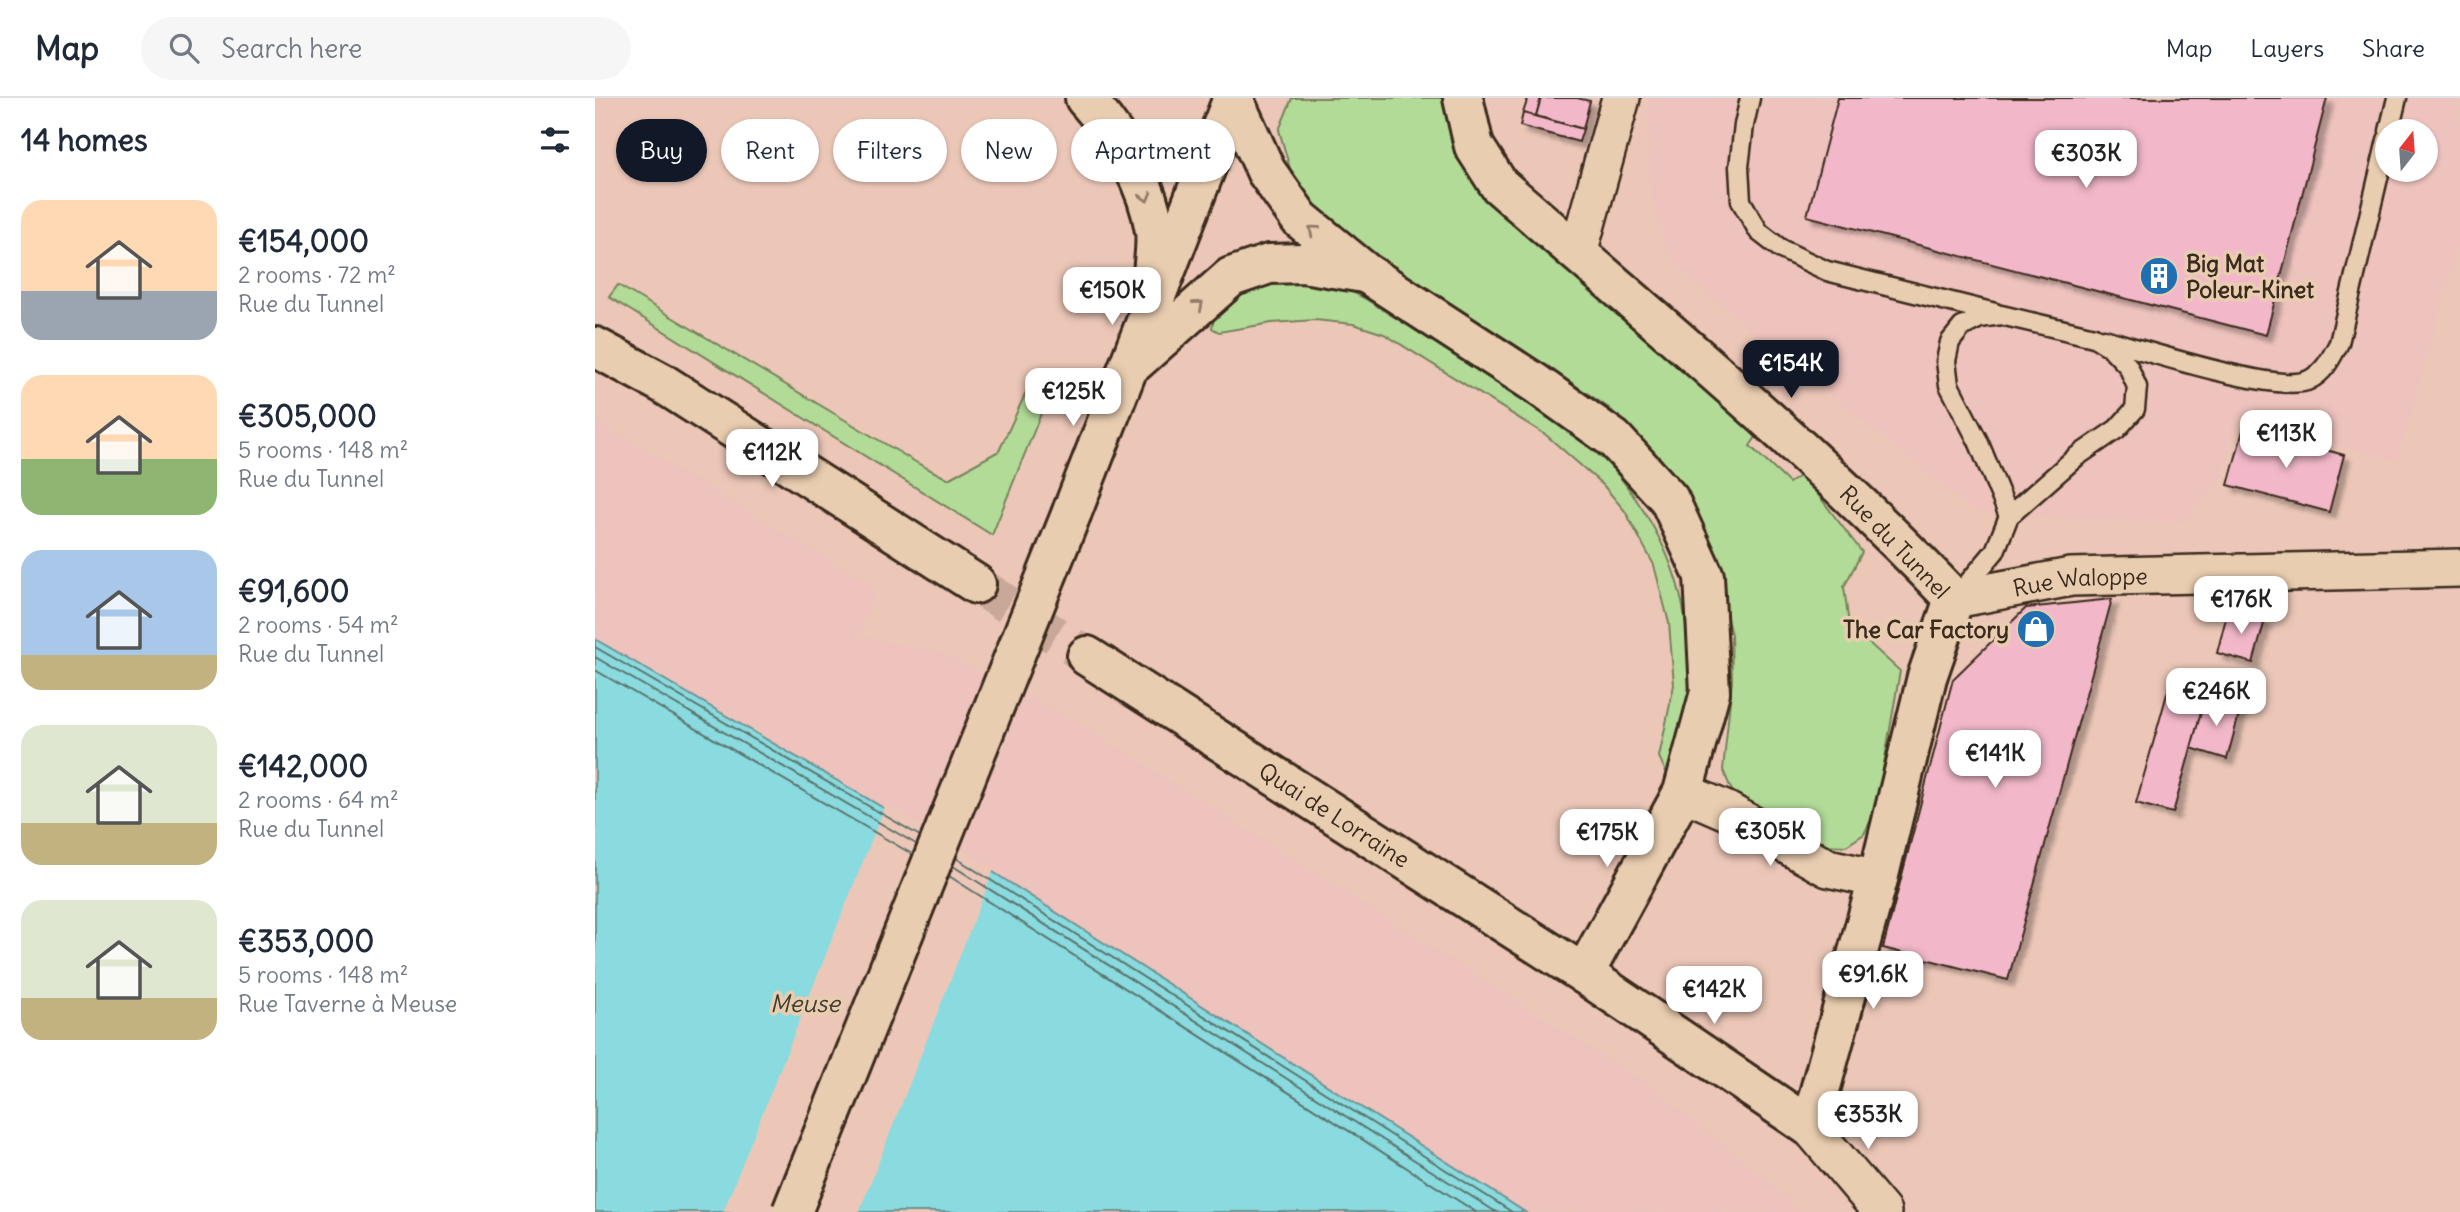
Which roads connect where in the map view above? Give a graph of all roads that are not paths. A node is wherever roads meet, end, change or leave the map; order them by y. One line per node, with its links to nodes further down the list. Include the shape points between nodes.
1 (1085, 98): 11 (main road, one-way to 11, via 1111,127 1143,186 1155,232)
2 (1233, 98): 10 (main road, one-way to 2, via 1300,219 1266,171); 11 (main road)
3 (1463, 98): 9 (main road, Rue du Tunnel, via 1473,146 1499,185)
4 (1621, 98): 9 (street)
5 (1750, 98): 12 (lane, via 1739,167 1741,201 1759,232 1781,249 1827,271)
6 (2397, 98): 7 (lane)
7 (2392, 119)
8 (2377, 182): 13 (lane, via 2339,343 2324,370 2307,382 2253,379)
9 (1578, 253): 19 (main road, Rue du Tunnel, via 1886,528)
10 (1366, 273): 15 (main road, one-way to 10, via 1231,276 1269,264 1303,263); 21 (main road, via 1614,439 1669,499 1704,576 1710,692)
11 (1151, 308): 15 (main road)
12 (2001, 315): 13 (lane); 16 (lane, via 1962,327 1946,360 1949,385)
13 (2094, 337): 16 (lane, via 2128,366 2137,387 2135,409 2117,429 2076,457)
14 (595, 347): 18 (main road, via 662,383)
15 (1129, 367): 25 (main road, bridge)
16 (2009, 516): 19 (lane, via 1995,551)
17 (2460, 568): 19 (street, Rue Waloppe, via 2071,577)
18 (976, 584)
19 (1954, 599): 22 (main road, Rue du Tunnel, via 1927,677)
20 (1087, 656): 23 (main road, Quai de Lorraine)
21 (1683, 792): 22 (street, via 1727,811 1828,868); 23 (main road)
22 (1878, 879): 24 (main road, Rue du Tunnel)
23 (1584, 974): 24 (main road, Quai de Lorraine)
24 (1810, 1127): 26 (street)
25 (792, 1212)
26 (1882, 1212)

